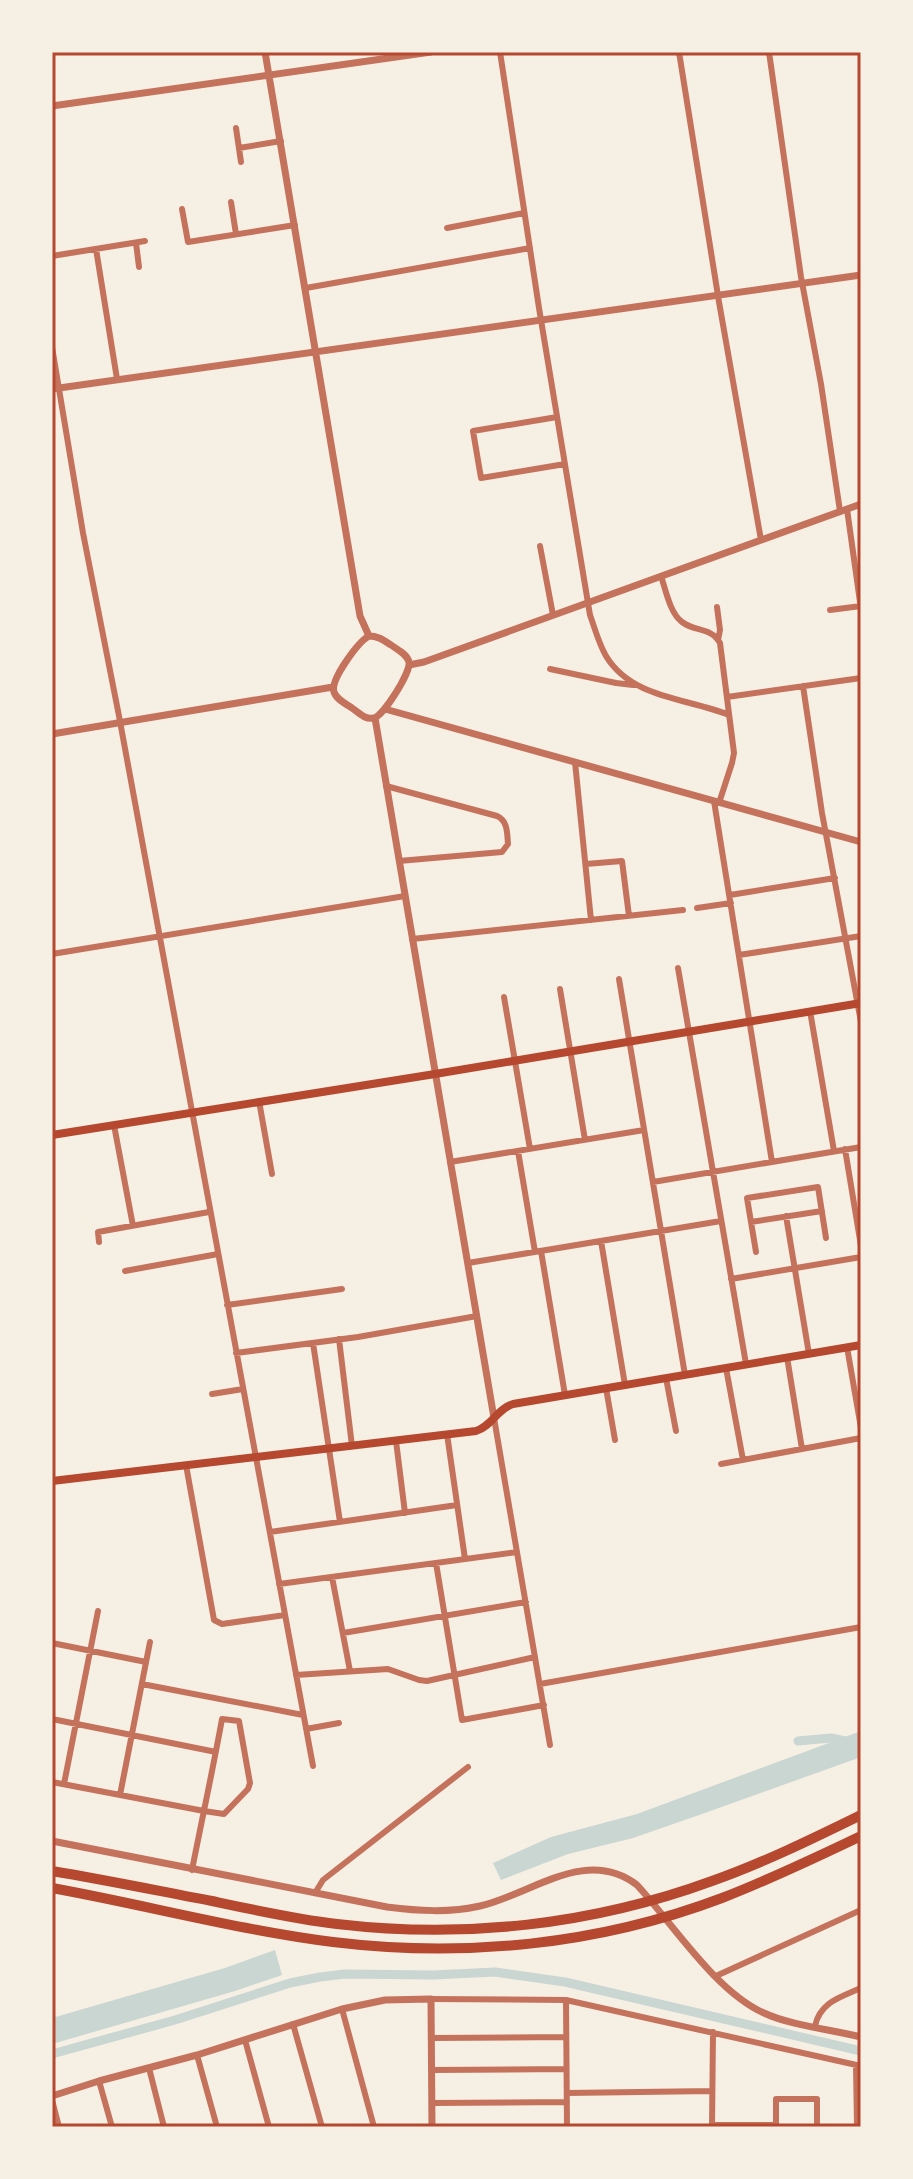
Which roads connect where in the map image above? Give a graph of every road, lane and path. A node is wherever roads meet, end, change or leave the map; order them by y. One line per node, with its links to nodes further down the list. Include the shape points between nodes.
1 (265, 52): 6 (street)
2 (431, 52): 6 (street)
3 (500, 52): 14 (street)
4 (679, 52): 27 (street)
5 (769, 52): 25 (street)
6 (269, 75): 7 (street); 9 (street)
7 (52, 106)
8 (236, 128): 10 (street)
9 (281, 141): 10 (street); 15 (street)
10 (239, 148): 11 (street)
11 (241, 162)
12 (231, 202): 17 (street)
13 (182, 209): 17 (street, via 188,242)
14 (524, 213): 16 (street); 20 (street)
15 (295, 225): 17 (street); 26 (street)
16 (447, 228)
17 (236, 234)
18 (145, 241): 19 (street)
19 (136, 243): 21 (street); 23 (street)
20 (530, 248): 26 (street); 28 (street)
21 (96, 249): 22 (street); 31 (street)
22 (52, 256)
23 (139, 267)
24 (861, 275): 25 (street)
25 (802, 284): 27 (street); 36 (street)
26 (306, 288): 30 (street)
27 (718, 295): 28 (street); 37 (street)
28 (541, 319): 30 (street); 33 (street)
29 (52, 347): 32 (street)
30 (316, 351): 31 (street); 45 (street, via 360,616)
31 (117, 379): 32 (street)
32 (56, 388): 57 (street)
33 (557, 417): 34 (street); 34 (street, via 473,431 481,478)
34 (565, 464): 40 (street)
35 (861, 504): 36 (street)
36 (843, 510): 37 (street); 42 (street)
37 (761, 540): 39 (street)
38 (540, 546): 44 (street)
39 (661, 576): 40 (street); 46 (street, via 678,618)
40 (589, 603): 44 (street); 50 (street, via 605,655)
41 (717, 607): 46 (street)
42 (861, 608): 43 (street)
43 (830, 610)
44 (553, 615): 47 (street)
45 (369, 636): 47 (street, via 404,654); 52 (street)
46 (718, 640): 53 (street)
47 (409, 665): 54 (street)
48 (550, 669): 50 (street)
49 (861, 678): 51 (street)
50 (637, 685): 55 (street)
51 (803, 686): 53 (street); 62 (street)
52 (333, 687): 56 (street, via 338,698 364,717); 57 (street)
53 (727, 697): 55 (street)
54 (385, 709): 56 (street); 59 (street)
55 (729, 715): 61 (street, via 733,758)
56 (375, 718): 60 (street)
57 (120, 723): 58 (street); 74 (street)
58 (52, 734)
59 (575, 762): 61 (street); 65 (street)
60 (386, 786): 64 (street); 64 (street, via 502,818 506,826 508,844 499,852)
61 (716, 802): 62 (street); 68 (street)
62 (827, 833): 63 (street); 66 (street)
63 (861, 842)
64 (399, 861): 67 (street)
65 (586, 864): 71 (street, via 622,861); 72 (street)
66 (835, 878): 68 (street); 75 (street)
67 (405, 896): 74 (street); 76 (street)
68 (730, 899): 69 (street); 78 (street)
69 (697, 908)
70 (683, 910): 71 (street)
71 (629, 916): 72 (street)
72 (591, 920): 76 (street)
73 (861, 936): 75 (street)
74 (159, 937): 77 (street); 93 (street)
75 (846, 938): 78 (street); 83 (street)
76 (412, 939): 91 (street)
77 (52, 954)
78 (739, 955): 85 (street)
79 (678, 968): 87 (street)
80 (619, 979): 88 (street)
81 (560, 989): 89 (street)
82 (504, 997): 90 (street)
83 (859, 1003): 84 (main road); 86 (street)
84 (810, 1011): 85 (main road); 102 (street)
85 (751, 1021): 87 (main road); 104 (street)
86 (861, 1022)
87 (689, 1032): 88 (main road); 105 (street)
88 (629, 1042): 89 (main road); 95 (street)
89 (571, 1051): 90 (main road); 97 (street)
90 (515, 1061): 91 (main road); 99 (street)
91 (435, 1074): 92 (main road); 103 (street)
92 (259, 1101): 93 (main road); 106 (street)
93 (191, 1113): 94 (main road); 109 (street)
94 (114, 1125): 96 (main road); 114 (street)
95 (644, 1130): 97 (street); 107 (street)
96 (52, 1135)
97 (585, 1140): 99 (street)
98 (861, 1147): 100 (street)
99 (530, 1149): 101 (street)
100 (845, 1149): 102 (street); 111 (street)
101 (518, 1151): 103 (street); 120 (street)
102 (834, 1151): 104 (street)
103 (450, 1162): 124 (street)
104 (772, 1162): 105 (street)
105 (713, 1172): 107 (street); 112 (street)
106 (272, 1174)
107 (653, 1182): 115 (street)
108 (822, 1211): 110 (street); 113 (street, via 818,1187 747,1198); 116 (street)
109 (209, 1212): 114 (street); 122 (street)
110 (786, 1216): 113 (street); 125 (street)
111 (859, 1219): 119 (street)
112 (721, 1221): 115 (street); 127 (street)
113 (751, 1222): 121 (street)
114 (133, 1226): 118 (street, via 98,1232)
115 (661, 1231): 117 (street); 140 (street)
116 (826, 1238)
117 (601, 1241): 120 (street); 142 (street)
118 (99, 1242)
119 (861, 1246)
120 (538, 1251): 124 (street); 146 (street)
121 (756, 1252)
122 (218, 1254): 126 (street); 129 (street)
123 (861, 1257): 125 (street)
124 (468, 1263): 130 (street)
125 (794, 1268): 127 (street); 136 (street)
126 (125, 1271)
127 (731, 1279): 138 (street)
128 (342, 1289): 129 (street)
129 (227, 1305): 135 (street)
130 (477, 1316): 131 (street); 147 (street)
131 (339, 1339): 132 (street); 154 (street)
132 (313, 1343): 135 (street); 155 (street)
133 (861, 1345): 134 (main road)
134 (847, 1347): 136 (main road); 148 (street)
135 (236, 1353): 144 (street)
136 (809, 1354): 137 (main road)
137 (787, 1357): 138 (main road); 156 (street)
138 (746, 1364): 139 (main road)
139 (726, 1368): 140 (main road); 158 (street)
140 (685, 1375): 141 (main road)
141 (666, 1378): 142 (main road); 149 (street)
142 (625, 1385): 143 (main road)
143 (606, 1388): 146 (main road); 152 (street)
144 (243, 1389): 145 (street); 157 (street)
145 (212, 1394)
146 (565, 1395): 147 (main road, via 510,1405)
147 (494, 1418): 150 (main road, via 480,1430); 166 (street)
148 (861, 1428)
149 (676, 1431)
150 (447, 1434): 153 (main road); 162 (street)
151 (861, 1438): 156 (street)
152 (615, 1440)
153 (396, 1441): 154 (main road); 163 (street)
154 (352, 1446): 155 (main road)
155 (328, 1448): 157 (main road); 164 (street)
156 (802, 1449): 158 (street)
157 (256, 1457): 160 (main road); 165 (street)
158 (743, 1460): 159 (street)
159 (721, 1464)
160 (186, 1465): 161 (main road); 173 (street, via 212,1618 219,1624)
161 (52, 1481)
162 (457, 1505): 163 (street); 167 (street)
163 (405, 1513): 164 (street)
164 (340, 1522): 165 (street)
165 (270, 1532): 170 (street)
166 (517, 1552): 167 (street); 171 (street)
167 (465, 1559): 168 (street)
168 (436, 1563): 169 (street); 174 (street)
169 (332, 1577): 170 (street); 176 (street)
170 (279, 1584): 173 (street)
171 (526, 1602): 174 (street); 180 (street)
172 (98, 1611): 179 (street)
173 (285, 1615): 183 (street)
174 (445, 1616): 176 (street); 184 (street)
175 (861, 1627): 186 (street)
176 (343, 1633): 182 (street)
177 (150, 1642): 181 (street)
178 (52, 1643): 179 (street)
179 (90, 1650): 181 (street); 190 (street)
180 (535, 1657): 184 (street); 186 (street)
181 (146, 1662): 185 (street)
182 (350, 1671): 183 (street); 184 (street, via 388,1669 423,1681)
183 (296, 1675): 188 (street)
184 (455, 1675): 187 (street, via 462,1720)
185 (142, 1684): 188 (street); 193 (street)
186 (540, 1684): 187 (street)
187 (544, 1705): 194 (street)
188 (303, 1715): 192 (street)
189 (52, 1719): 190 (street)
190 (76, 1723): 193 (street); 199 (street)
191 (339, 1723): 192 (street)
192 (306, 1729): 196 (street)
193 (132, 1735): 195 (street); 200 (street)
194 (550, 1745)
195 (216, 1752): 201 (street); 201 (street, via 222,1719 239,1721 250,1785 226,1813)
196 (313, 1766)
197 (468, 1767): 208 (street, via 323,1880)
198 (52, 1782): 199 (street)
199 (64, 1784): 200 (street)
200 (120, 1795): 201 (street)
201 (204, 1811): 205 (street)
202 (861, 1815): 206 (highway, via 760,1863 662,1898 575,1919 500,1928 379,1928 316,1921)
203 (861, 1836): 207 (highway, via 766,1880 676,1913 517,1945 439,1948 310,1939)
204 (52, 1841): 205 (street)
205 (192, 1870): 208 (street)
206 (52, 1871)
207 (52, 1888)
208 (315, 1893): 210 (street, via 401,1909 449,1910 492,1903 572,1872 606,1870 637,1885)
209 (861, 1910): 210 (street)
210 (716, 1976): 216 (street, via 756,2009)
211 (861, 1988): 216 (street, via 825,2006)
212 (431, 1999): 213 (street); 214 (street, via 385,2000); 220 (street)
213 (566, 2000): 217 (street); 218 (street)
214 (342, 2009): 215 (street); 241 (street)
215 (293, 2024): 221 (street); 240 (street)
216 (815, 2026): 219 (street)
217 (713, 2032): 223 (street); 228 (street)
218 (566, 2037): 220 (street); 225 (street)
219 (861, 2037)
220 (431, 2038): 226 (street)
221 (245, 2040): 222 (street); 239 (street)
222 (197, 2055): 224 (street); 238 (street)
223 (858, 2066): 245 (street)
224 (149, 2068): 227 (street); 237 (street)
225 (566, 2069): 226 (street); 229 (street)
226 (432, 2070): 232 (street)
227 (99, 2081): 230 (street); 236 (street)
228 (712, 2091): 229 (street); 233 (street)
229 (567, 2093): 231 (street)
230 (52, 2098): 235 (street)
231 (567, 2102): 232 (street); 243 (street)
232 (432, 2103): 242 (street)
233 (712, 2126): 234 (street)
234 (776, 2126): 244 (street, via 776,2099 817,2099)
235 (59, 2127)
236 (112, 2127)
237 (164, 2127)
238 (217, 2127)
239 (269, 2127)
240 (322, 2127)
241 (374, 2127)
242 (432, 2127)
243 (567, 2127)
244 (817, 2127)
245 (857, 2127)

